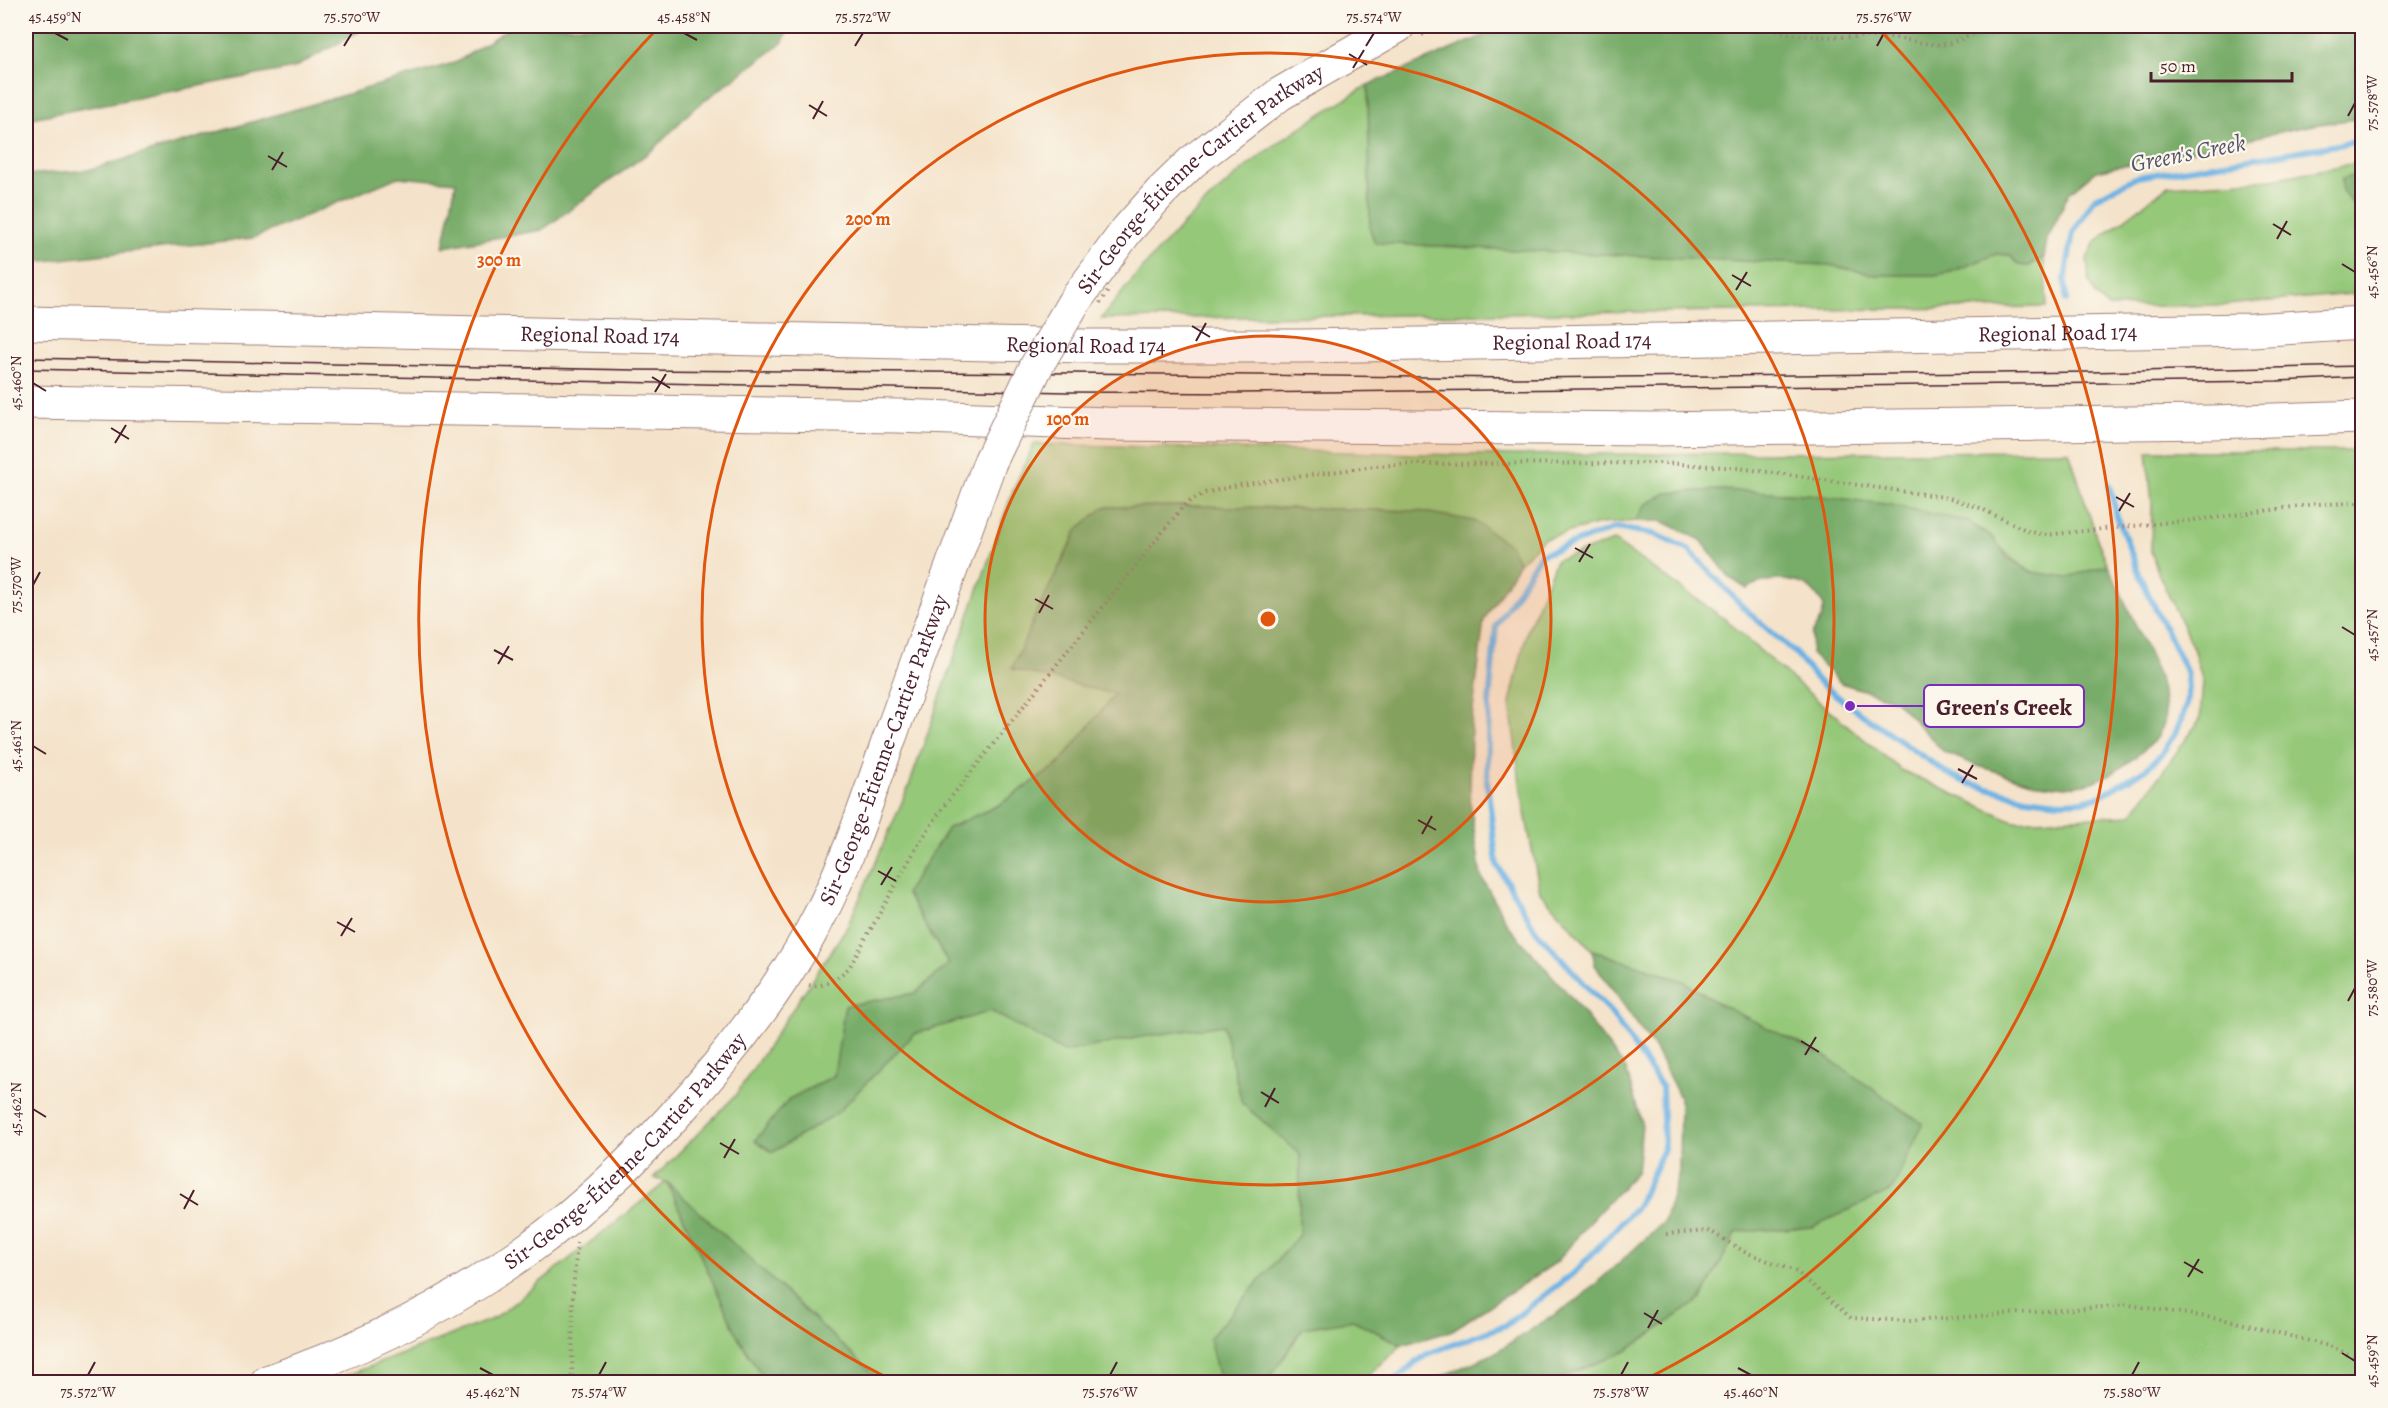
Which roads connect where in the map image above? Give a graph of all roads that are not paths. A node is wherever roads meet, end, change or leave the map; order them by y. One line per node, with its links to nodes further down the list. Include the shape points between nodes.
1 (1405, 33): 8 (main road, Sir-George-Étienne-Cartier Parkway, bridge, via 1280,94 1192,162 1127,231 1074,302 1037,365 990,462 852,841 819,917 773,995 688,1101 630,1161 525,1251 448,1301 325,1362)
2 (2362, 304): 5 (main road, via 2119,317)
3 (26, 323): 5 (main road, Regional Road 174, via 1085,346 1420,345)
4 (2362, 323): 5 (main road, Regional Road 174, via 2252,330)
5 (2050, 333)
6 (26, 402): 7 (main road, via 886,415 1107,424 1640,429)
7 (2362, 417)
8 (267, 1383)

